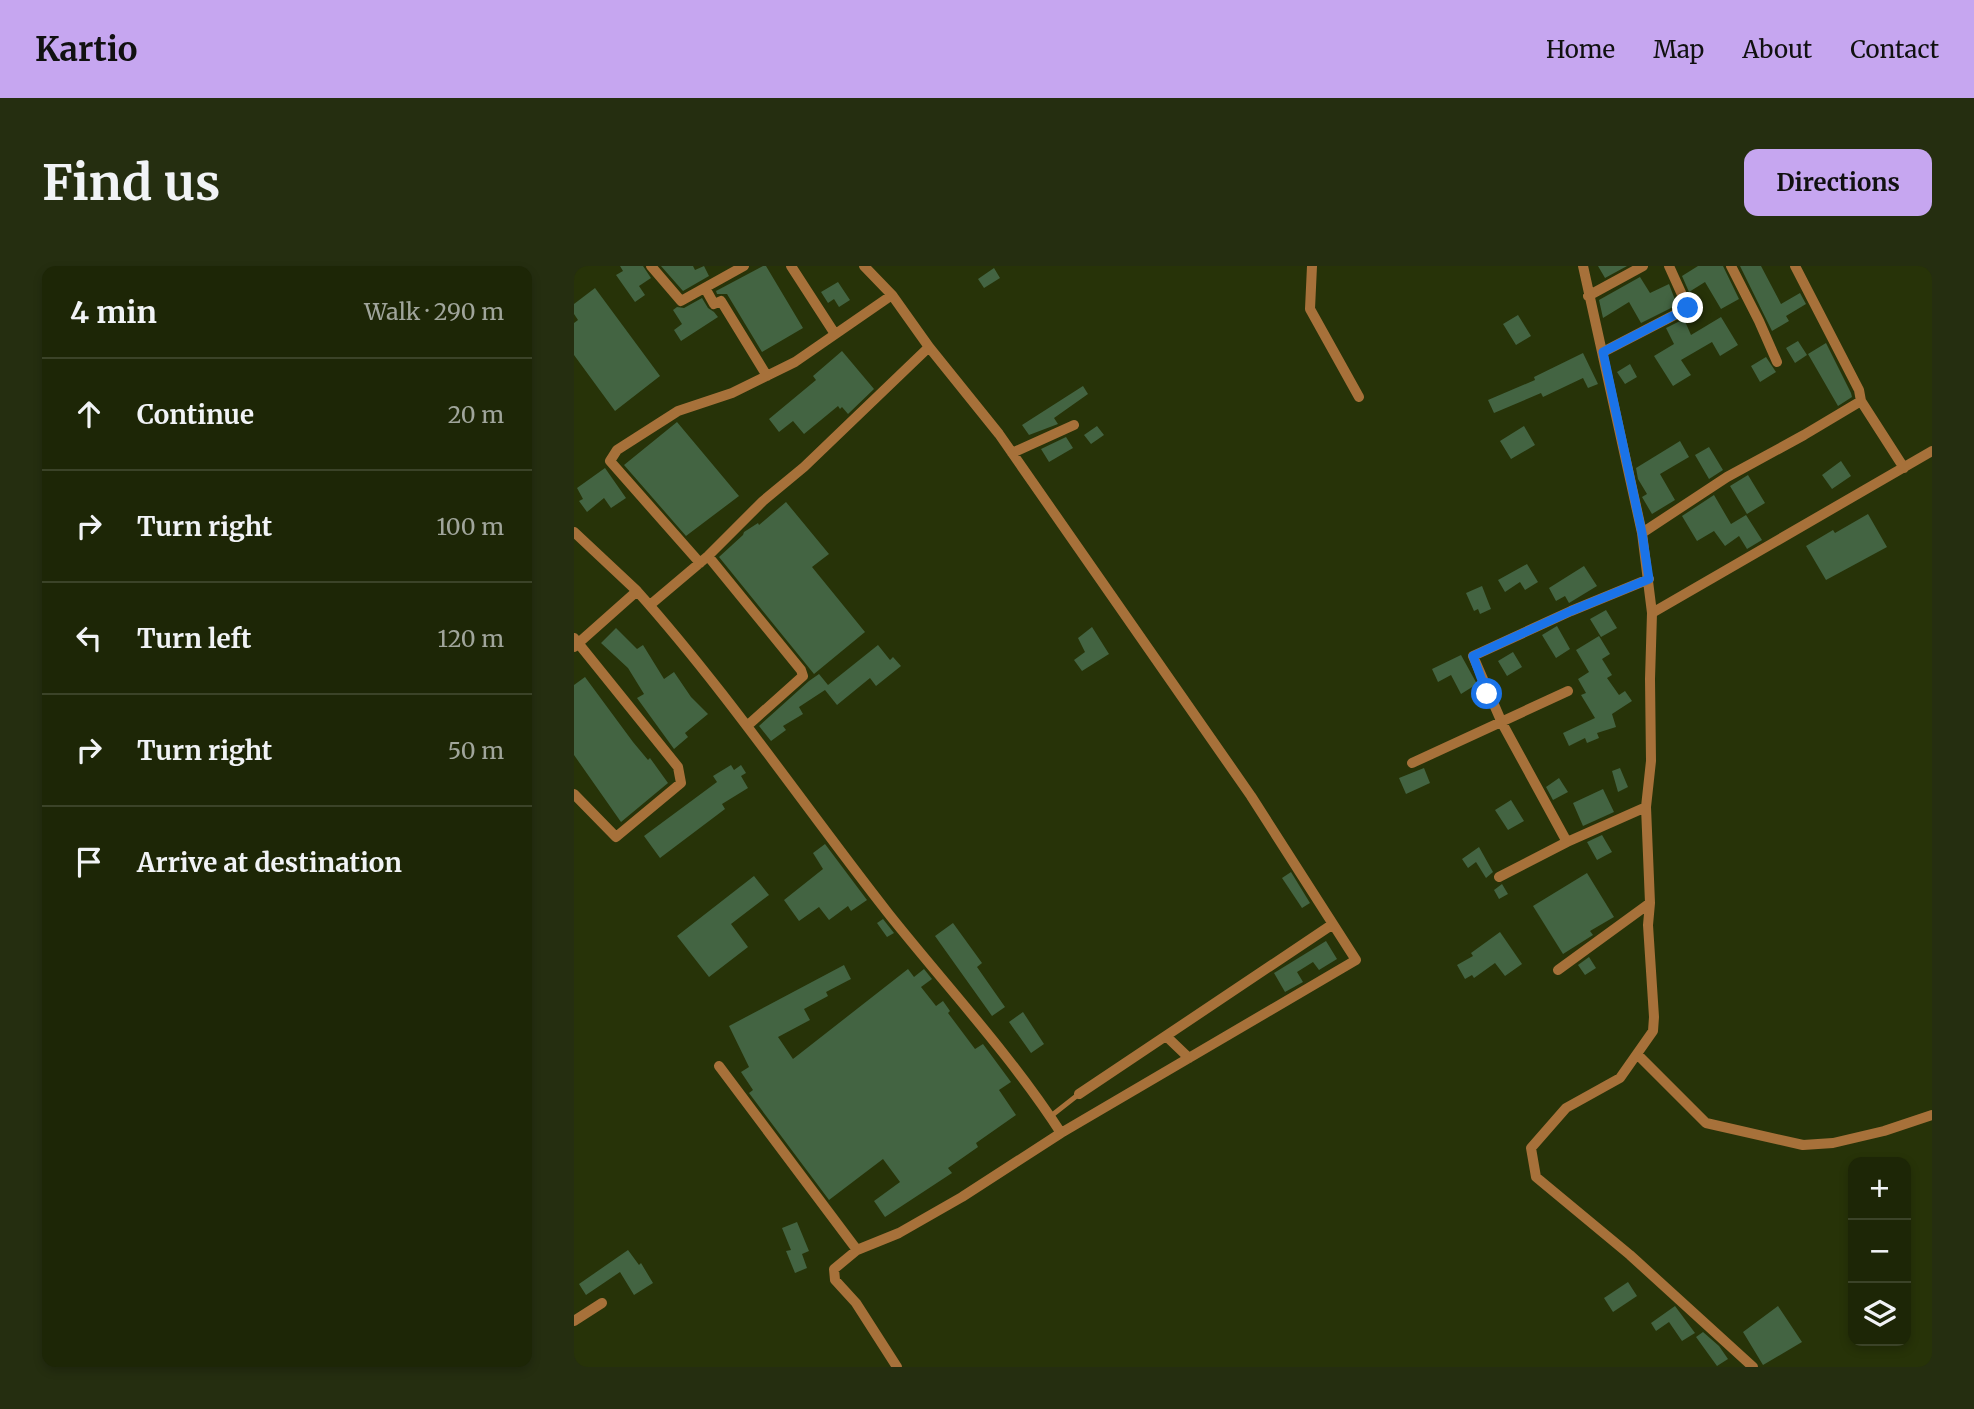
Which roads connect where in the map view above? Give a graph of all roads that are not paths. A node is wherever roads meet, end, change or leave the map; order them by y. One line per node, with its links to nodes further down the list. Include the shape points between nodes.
1 (651, 266): 11 (street, via 681,300)
2 (744, 266): 11 (street)
3 (791, 266): 14 (street)
4 (864, 266): 12 (street)
5 (1312, 266): 19 (street, via 1310,309)
6 (1583, 266): 13 (street)
7 (1643, 266): 13 (street)
8 (1669, 266): 16 (street, via 1688,308)
9 (1731, 266): 17 (street)
10 (1795, 266): 20 (street)
11 (705, 288): 18 (street, via 714,304 721,302)
12 (892, 295): 14 (street); 15 (street)
13 (1588, 296): 16 (street)
14 (835, 334): 18 (street)
15 (929, 346): 23 (street); 27 (street)
16 (1603, 352): 26 (street)
17 (1777, 362)
18 (766, 376): 27 (street, via 678,411 617,450 610,461)
19 (1359, 397)
20 (1861, 401): 24 (street); 26 (street, via 1727,477)
21 (1074, 425): 23 (street)
22 (1932, 452): 24 (street)
23 (1012, 453): 42 (street, via 1251,796)
24 (1904, 468): 31 (street)
25 (574, 532): 29 (street)
26 (1642, 533): 28 (street)
27 (704, 560): 30 (street); 35 (street, via 803,676)
28 (1649, 579): 31 (street); 34 (street, via 1473,656)
29 (637, 591): 30 (street); 32 (street)
30 (650, 605): 35 (street)
31 (1652, 613): 38 (street, via 1651,761)
32 (575, 643): 37 (street, via 678,767 681,783 616,838)
33 (1568, 691): 34 (street)
34 (1502, 723): 36 (street); 39 (street)
35 (747, 726): 50 (street, via 889,914 1021,1073)
36 (1412, 763)
37 (574, 794)
38 (1646, 807): 39 (street); 41 (street)
39 (1567, 842): 40 (street)
40 (1499, 877)
41 (1650, 903): 43 (street); 45 (street, via 1653,1031)
42 (1333, 924): 44 (street); 46 (street, via 1356,960)
43 (1558, 970)
44 (1166, 1036): 46 (street); 48 (street)
45 (1637, 1054): 49 (street, via 1706,1123 1803,1145 1833,1143); 56 (street, via 1620,1078 1566,1108 1531,1148 1536,1177)
46 (1189, 1058): 51 (street)
47 (719, 1066): 52 (street)
48 (1079, 1094): 50 (lane)
49 (1932, 1115)
50 (1050, 1117): 51 (street)
51 (1061, 1133): 52 (street, via 952,1203)
52 (858, 1250): 55 (street, via 834,1269 835,1280 856,1303)
53 (602, 1303): 54 (street)
54 (574, 1321)
55 (897, 1367)
56 (1753, 1367)

